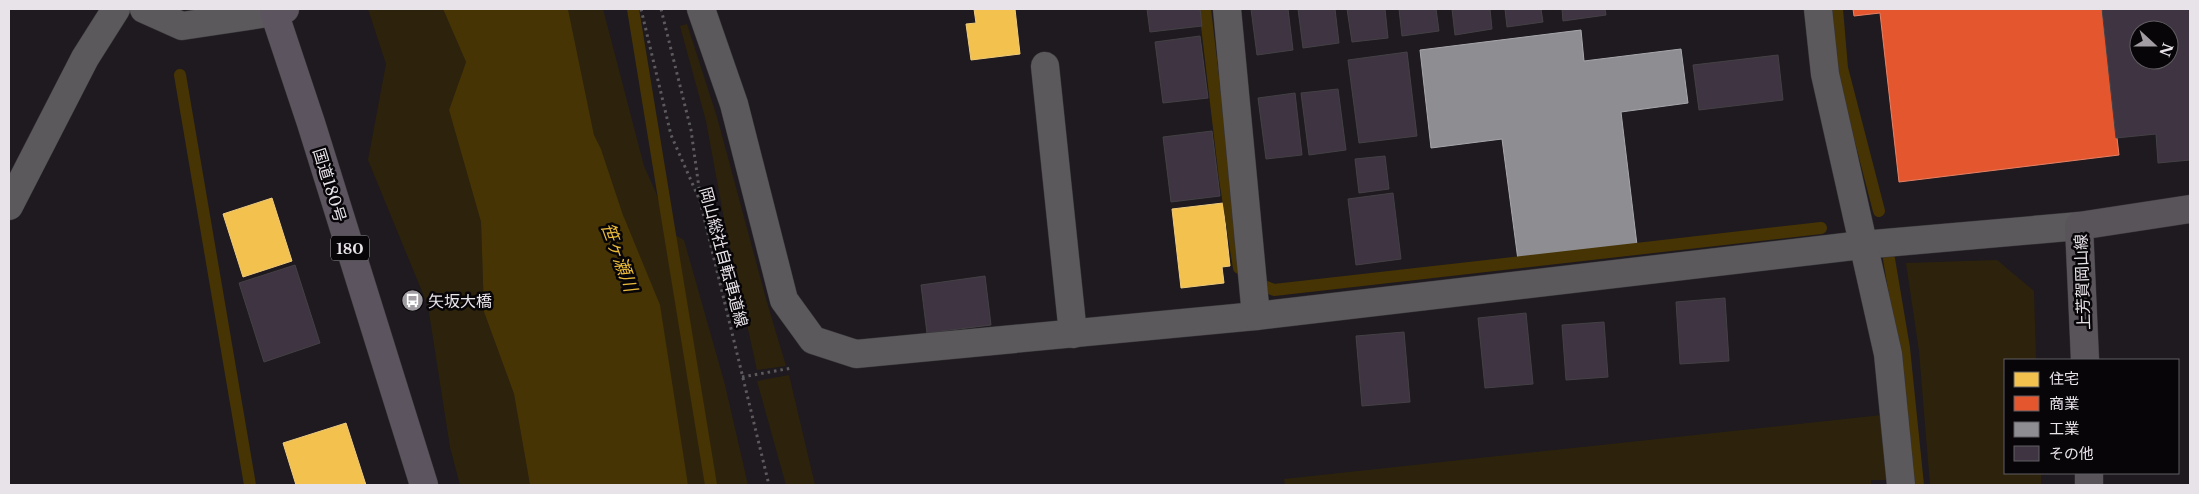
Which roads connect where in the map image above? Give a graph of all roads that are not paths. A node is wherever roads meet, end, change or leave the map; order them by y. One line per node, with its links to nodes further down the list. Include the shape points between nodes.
1 (116, 9): 8 (street, via 85,58)
2 (144, 9): 6 (street, via 182,26)
3 (701, 9): 13 (street, via 734,104 784,300 813,340 856,354)
4 (1227, 9): 12 (street)
5 (1818, 9): 11 (street, via 1825,74)
6 (277, 10): 15 (highway, 国道180号 / 180)
7 (1045, 66): 13 (street)
8 (9, 206)
9 (2190, 209): 10 (main road, 上芳賀岡山線)
10 (2080, 226): 11 (street); 14 (main road, 上芳賀岡山線)
11 (1862, 245): 12 (street); 16 (street, via 1888,354)
12 (1254, 296): 13 (street)
13 (1073, 334)
14 (2085, 359)
15 (424, 485)
16 (1900, 485)

